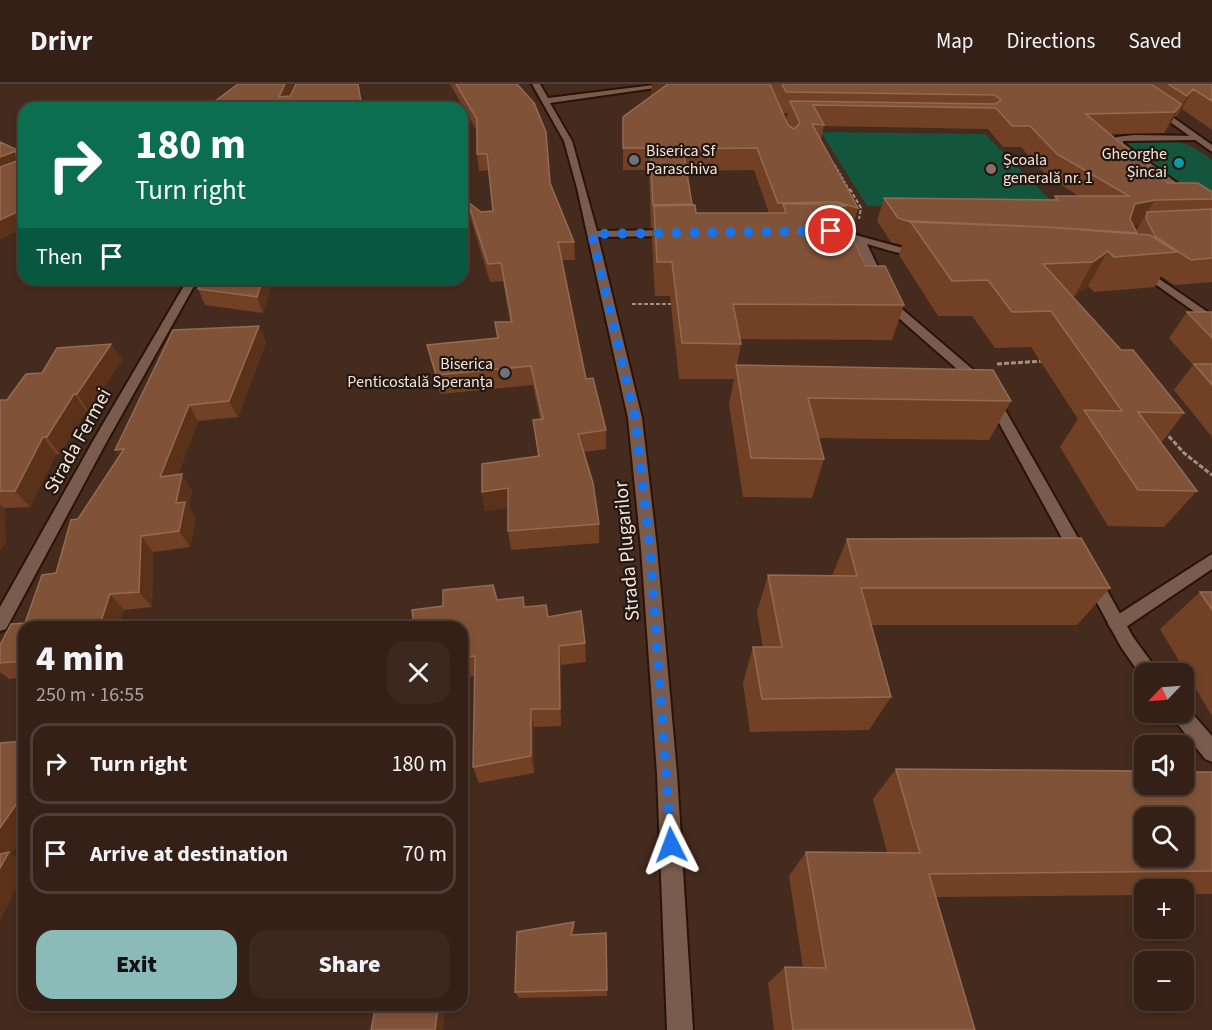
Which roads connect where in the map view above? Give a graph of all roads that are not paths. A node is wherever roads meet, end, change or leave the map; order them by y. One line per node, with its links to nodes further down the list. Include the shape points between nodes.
1 (536, 84): 4 (street, Strada Plugarilor)
2 (679, 84): 4 (street)
3 (1120, 87): 5 (street)
4 (545, 101): 10 (street, Strada Plugarilor, via 568,141)
5 (1196, 138): 6 (street); 7 (street, via 1134,137 1119,139 1119,144)
6 (1212, 149)
7 (1210, 212)
8 (820, 231): 11 (street)
9 (689, 232): 10 (street)
10 (592, 234): 22 (street, Strada Plugarilor, via 635,418 650,548)
11 (859, 239): 12 (street, via 903,251); 18 (street, via 890,304 986,388)
12 (939, 253)
13 (1134, 264): 15 (street)
14 (190, 285): 17 (street, Strada Fermei)
15 (1212, 320)
16 (1212, 560): 18 (street)
17 (0, 624)
18 (1117, 624): 19 (street)
19 (1143, 663)
20 (1189, 723): 21 (street)
21 (1212, 752)
22 (680, 1030)

